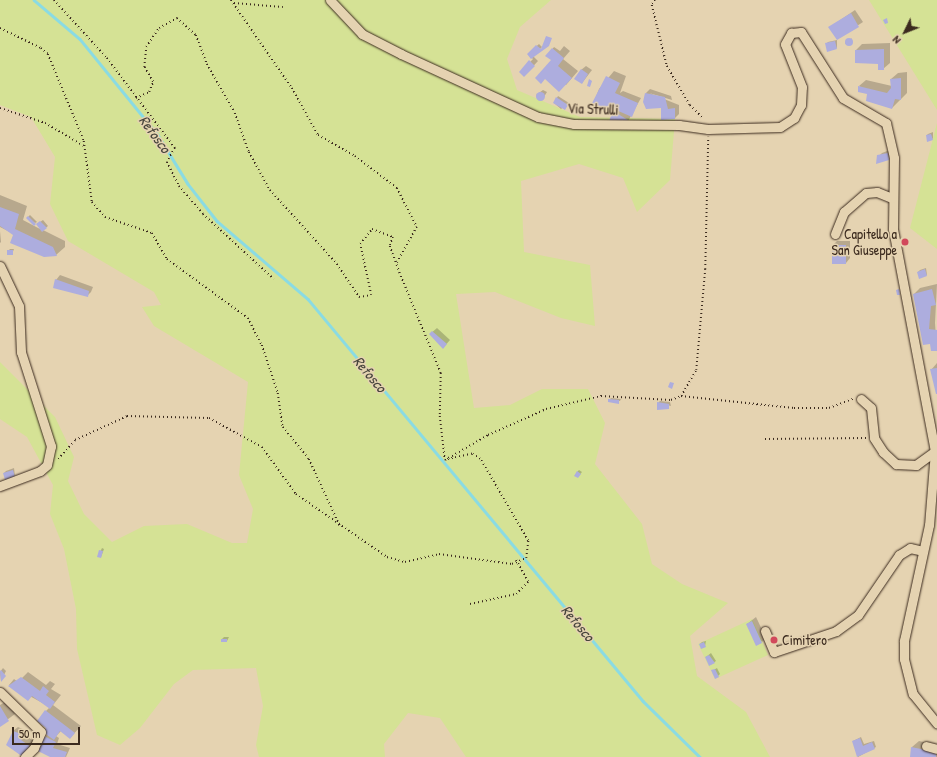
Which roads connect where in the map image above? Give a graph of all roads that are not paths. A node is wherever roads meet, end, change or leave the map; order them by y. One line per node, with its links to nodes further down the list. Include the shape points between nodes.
1 (330, 0): 2 (street, Via Strulli, via 362,34 538,117 574,124 679,125 708,129 780,127 794,118 802,96 785,44 791,33 806,36 844,98 886,123 892,139)
2 (892, 198): 3 (street, via 877,192 866,193 844,212); 6 (street, via 893,229)
3 (835, 234)
4 (0, 266): 7 (street, via 19,306 22,352 51,446 48,465 40,472)
5 (861, 399): 6 (street, via 871,408 874,438 883,452 896,464 916,465)
6 (935, 451): 8 (street, via 934,492)
7 (0, 486)
8 (923, 551): 9 (street, via 910,548 899,555 858,615 836,631 774,652); 11 (street, via 904,641 904,659 913,694)
9 (765, 631)
10 (0, 692): 14 (street, via 41,732 34,748)
11 (937, 724)
12 (926, 746): 13 (street)
13 (937, 748)
14 (25, 757)

